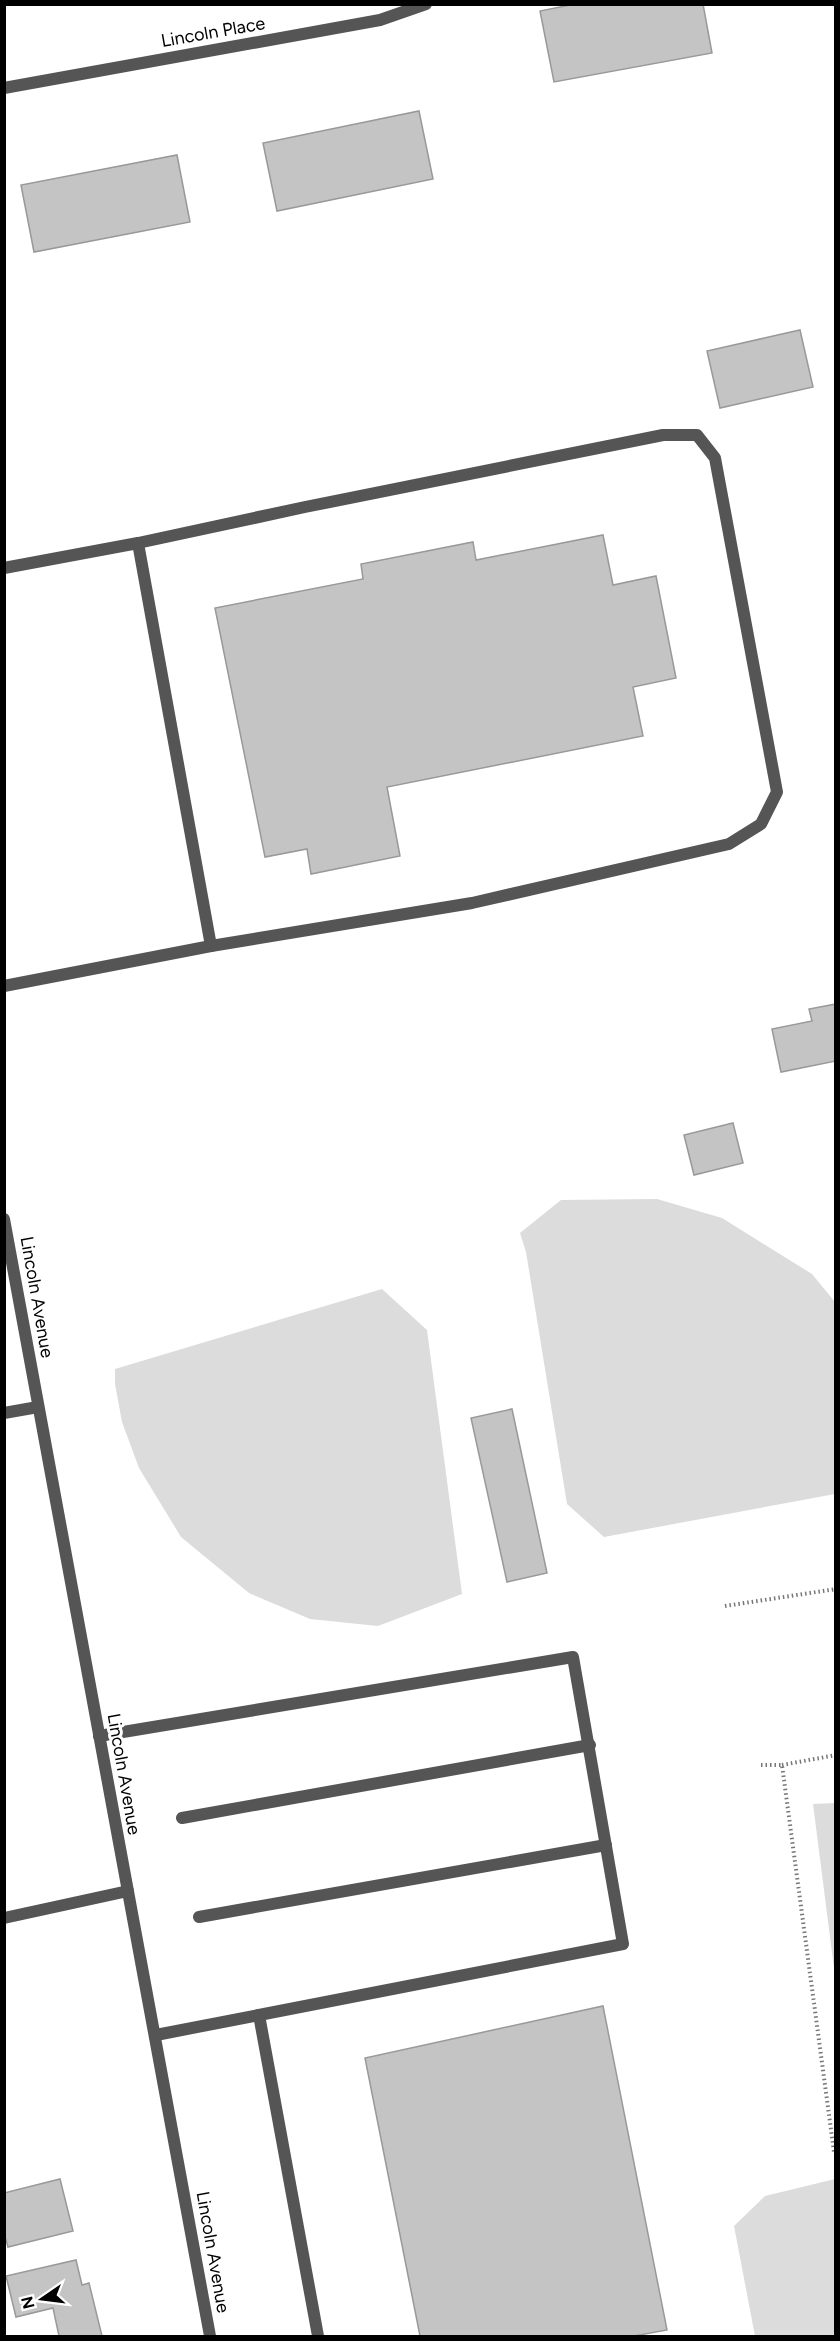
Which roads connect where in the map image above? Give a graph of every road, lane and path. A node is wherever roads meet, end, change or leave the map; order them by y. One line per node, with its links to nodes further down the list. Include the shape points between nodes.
1 (426, 4): 2 (street, Lincoln Place, via 380,20)
2 (4, 88)
3 (138, 543): 4 (street); 5 (street); 5 (street, via 663,435 697,435 715,458 777,792 761,824 729,844 472,903)
4 (4, 568)
5 (211, 946): 6 (street)
6 (4, 986)
7 (4, 1219): 8 (street, Lincoln Avenue)
8 (39, 1407): 9 (street); 12 (street, Lincoln Avenue)
9 (4, 1413)
10 (836, 1589): 11 (path)
11 (725, 1606)
12 (99, 1736): 13 (street, via 573,1658); 19 (street, Lincoln Avenue)
13 (590, 1745): 17 (street); 18 (street)
14 (836, 1755): 16 (path)
15 (761, 1765): 16 (path)
16 (782, 1765): 24 (path)
17 (182, 1818)
18 (606, 1845): 20 (street); 22 (street, via 623,1944)
19 (128, 1891): 21 (street); 23 (street, Lincoln Avenue)
20 (199, 1917)
21 (4, 1918)
22 (259, 2015): 23 (street); 26 (street)
23 (156, 2035): 25 (street, Lincoln Avenue)
24 (836, 2152)
25 (210, 2337)
26 (318, 2337)

